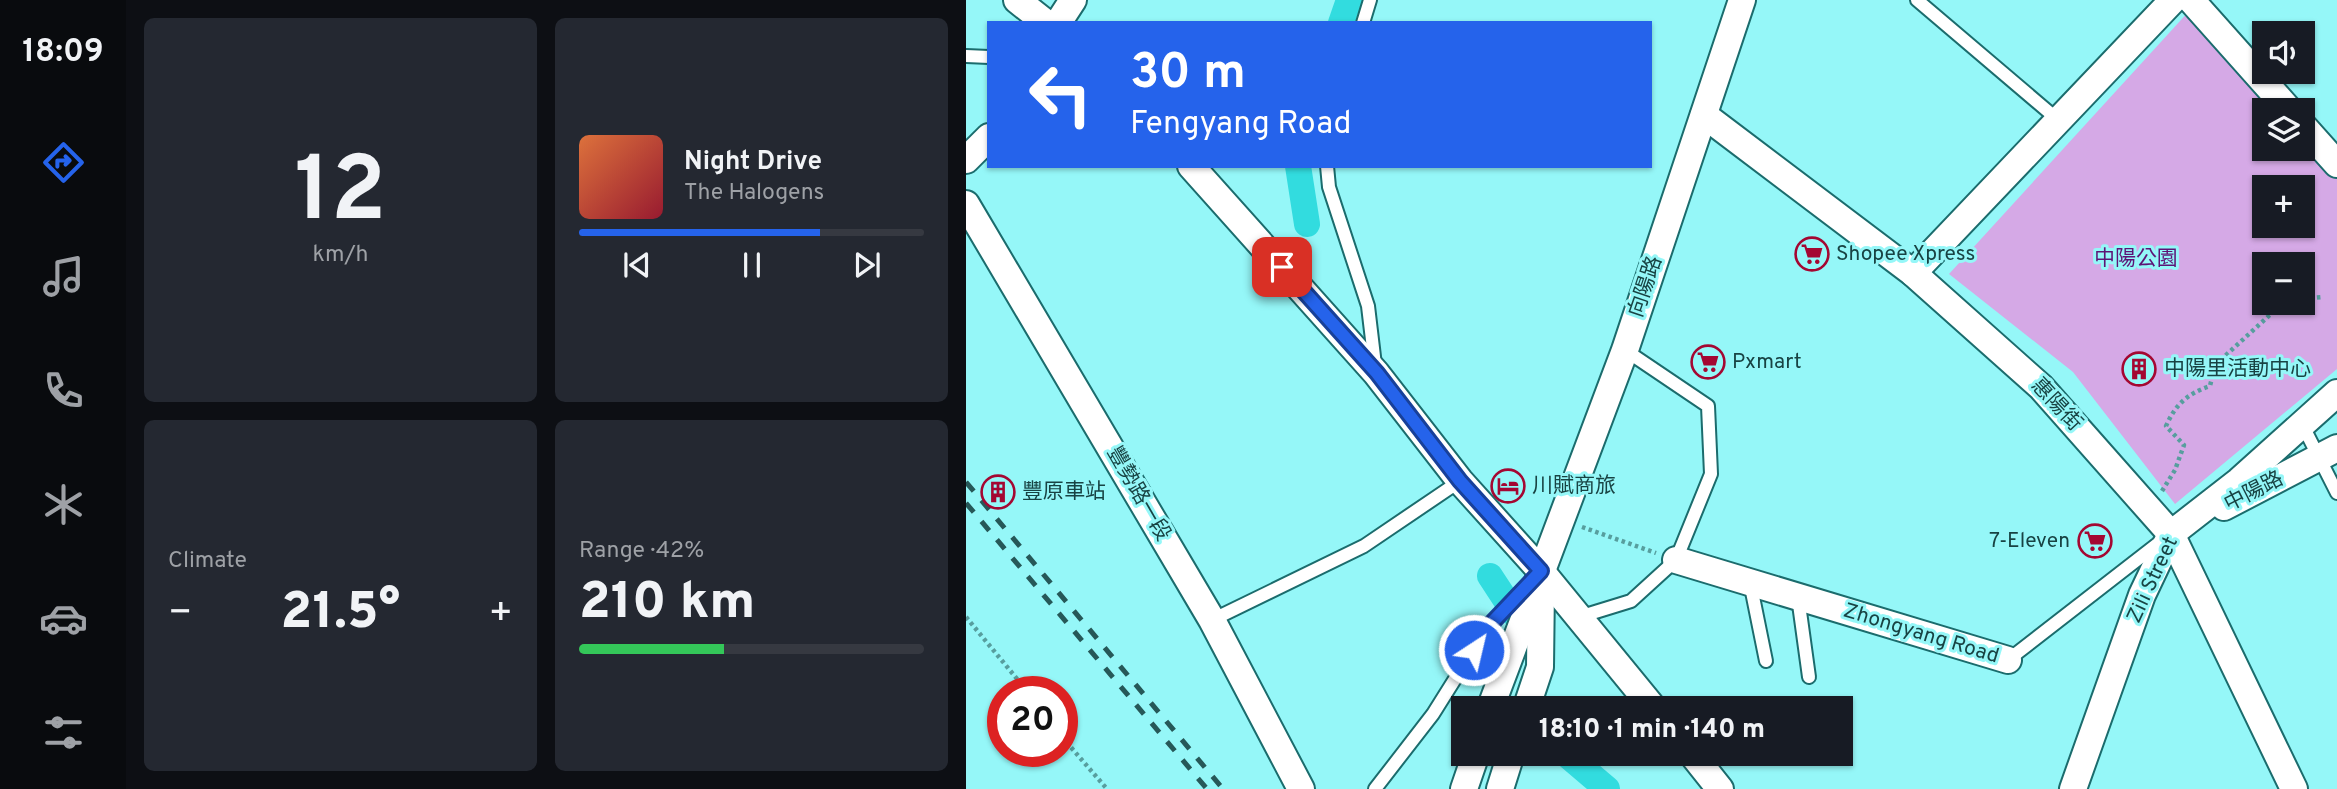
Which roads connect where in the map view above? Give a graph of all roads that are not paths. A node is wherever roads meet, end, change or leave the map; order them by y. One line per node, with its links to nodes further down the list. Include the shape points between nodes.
1 (1017, 0): 8 (street)
2 (1073, 0): 9 (street); 10 (street)
3 (1370, 0): 11 (lane)
4 (1742, 0): 15 (street, 向陽路)
5 (1917, 0): 16 (lane)
6 (2173, 0): 16 (street)
7 (2191, 0): 14 (street)
8 (1043, 21)
9 (1059, 21)
10 (1077, 21)
11 (1364, 21)
12 (966, 57): 13 (lane)
13 (987, 57)
14 (2278, 98)
15 (1704, 115): 24 (street, 惠陽街); 25 (street, 向陽路)
16 (2057, 119): 24 (street)
17 (987, 139): 19 (street)
18 (2315, 139): 20 (street)
19 (966, 160)
20 (2337, 164)
21 (1193, 168): 26 (street)
22 (1327, 168): 26 (lane, via 1329,187 1368,306)
23 (966, 204): 38 (street, 豐勢路一段)
24 (1913, 273): 32 (street, 惠陽街, via 2041,387)
25 (1625, 350): 33 (lane, via 1708,405 1711,474); 34 (street, 向陽路)
26 (1377, 373): 30 (street)
27 (2337, 393): 28 (street, Zili Street)
28 (2302, 424): 29 (lane); 32 (street, Zili Street)
29 (2328, 453): 31 (lane); 32 (street, 中陽路)
30 (1460, 481): 34 (street); 38 (lane, via 1364,546)
31 (2337, 493)
32 (2171, 534): 39 (lane, Zhongyang Road); 53 (street, Zili Street, via 2142,595); 54 (street, 惠陽街)
33 (1676, 560): 35 (street, Zhongyang Road); 37 (lane, via 1631,601)
34 (1541, 571): 37 (street); 42 (street, 向陽路); 43 (street, via 1540,667); 49 (lane, via 1487,628 1433,714)
35 (1750, 582): 36 (street, Zhongyang Road); 40 (lane)
36 (1798, 597): 39 (street, Zhongyang Road); 41 (lane)
37 (1579, 617): 44 (street)
38 (1212, 620): 48 (street, 豐勢路一段)
39 (2008, 660)
40 (1766, 661)
41 (1810, 677)
42 (1494, 696)
43 (1530, 696)
44 (1643, 696)
45 (1472, 766): 50 (street)
46 (1507, 766): 51 (street)
47 (1702, 766): 52 (street)
48 (1301, 789)
49 (1375, 789)
50 (1464, 789)
51 (1500, 789)
52 (1720, 789)
53 (2073, 789)
54 (2294, 789)

